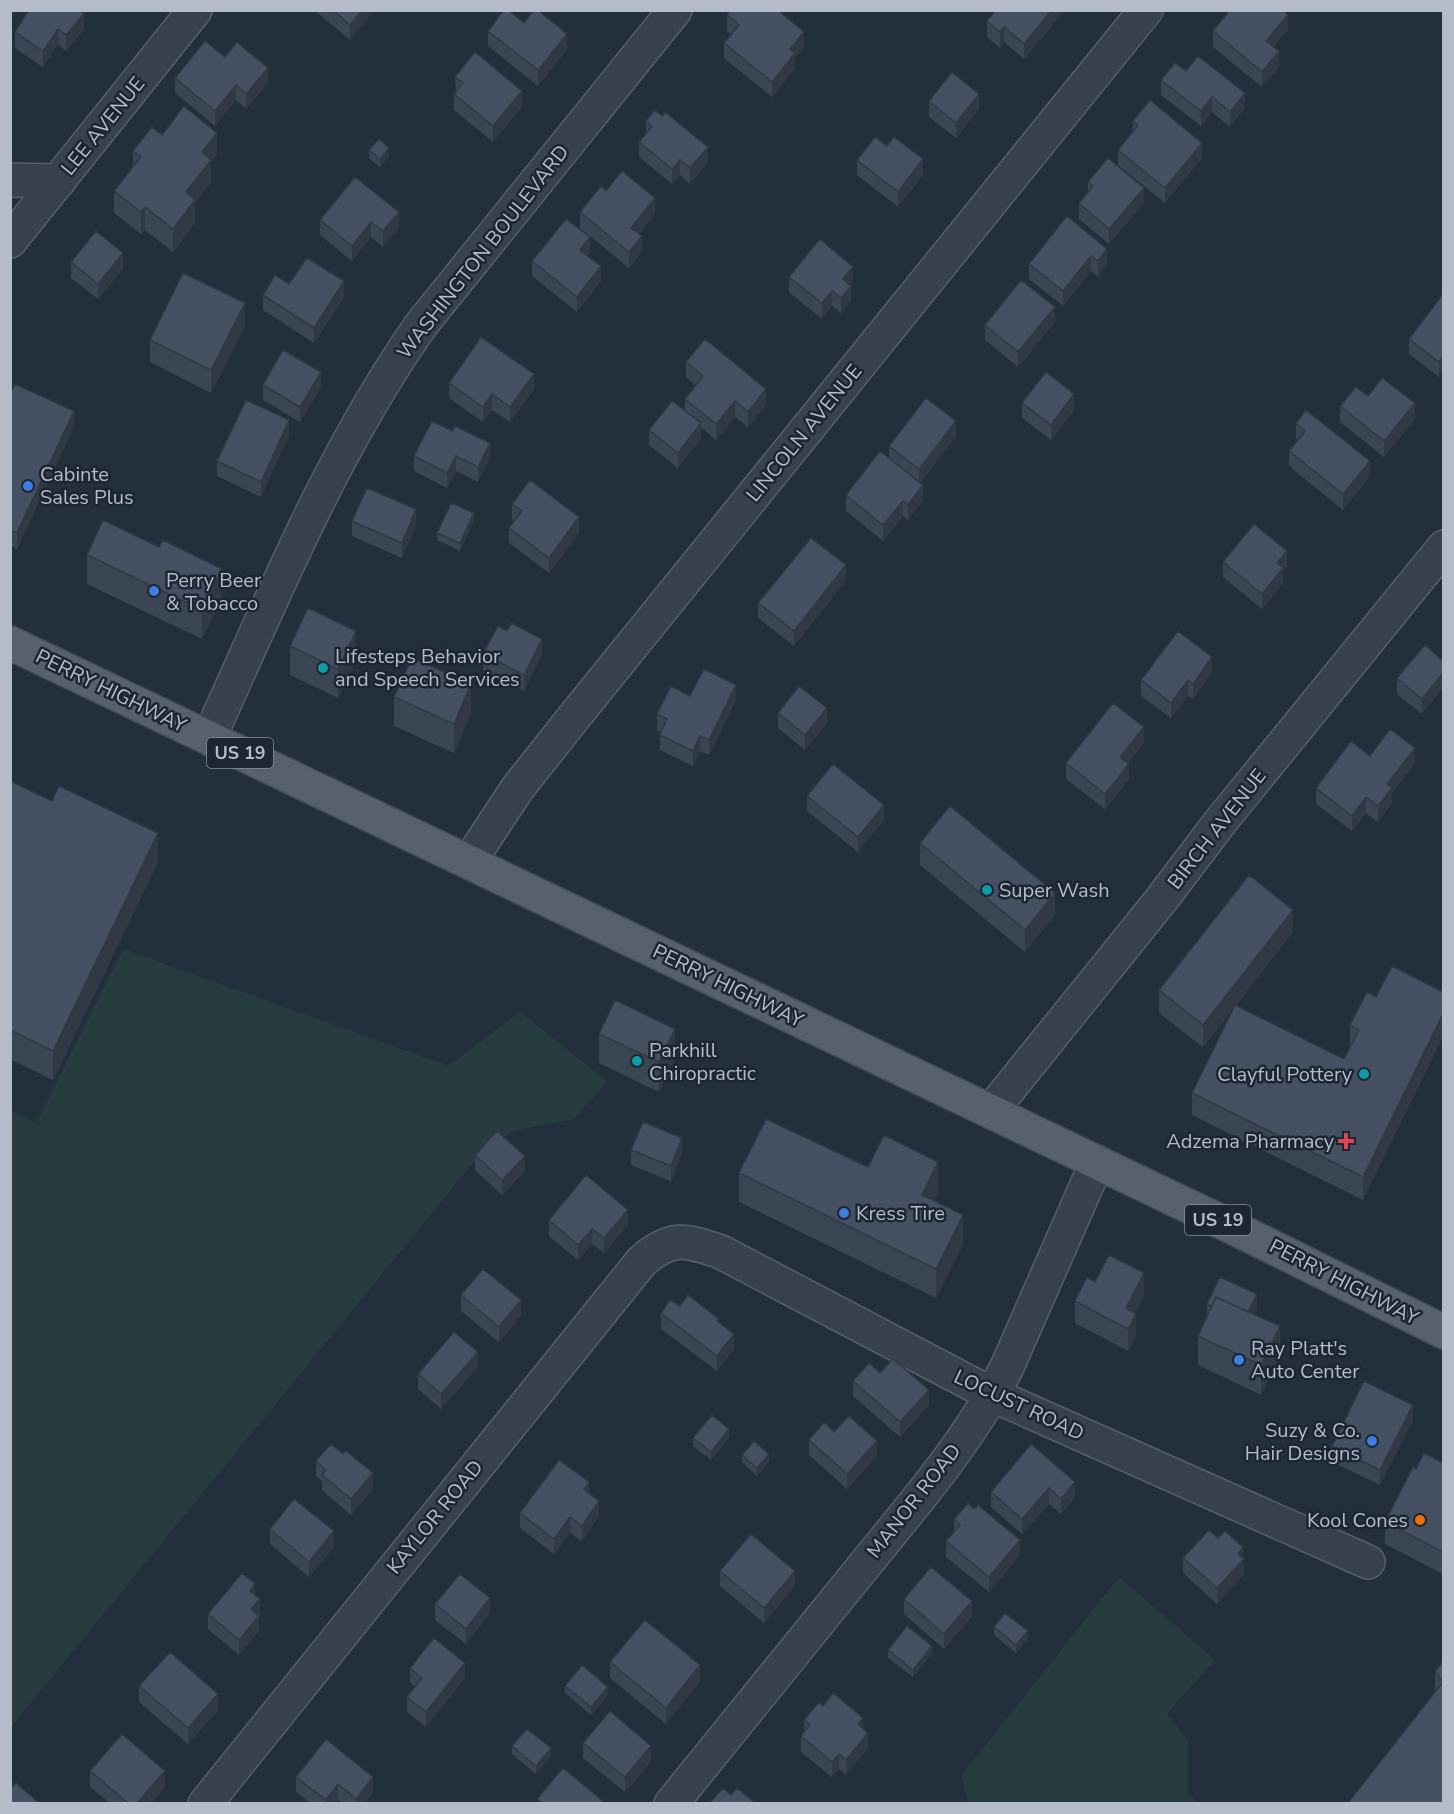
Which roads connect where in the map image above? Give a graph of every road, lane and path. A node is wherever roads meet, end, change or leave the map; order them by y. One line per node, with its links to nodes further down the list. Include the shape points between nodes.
1 (195, 10): 5 (street, LEE AVENUE)
2 (675, 10): 9 (street, WASHINGTON BOULEVARD, via 428,316 391,369 323,490)
3 (1146, 10): 10 (street, LINCOLN AVENUE, via 570,722 517,789)
4 (10, 180): 5 (street)
5 (59, 181): 6 (street, LEE AVENUE)
6 (10, 241)
7 (1443, 547): 11 (street, BIRCH AVENUE)
8 (10, 643): 9 (main road, PERRY HIGHWAY / US 19)
9 (209, 738): 10 (main road, PERRY HIGHWAY / US 19)
10 (469, 862): 11 (main road, PERRY HIGHWAY / US 19)
11 (991, 1111): 12 (main road, PERRY HIGHWAY / US 19)
12 (1097, 1162): 14 (main road, PERRY HIGHWAY / US 19); 15 (street, MANOR ROAD)
13 (674, 1242): 15 (street, LOCUST ROAD, via 721,1252); 17 (street, KAYLOR ROAD, via 657,1247 642,1261)
14 (1443, 1332)
15 (993, 1395): 16 (street, LOCUST ROAD); 18 (street, MANOR ROAD, via 888,1536)
16 (1368, 1562)
17 (205, 1803)
18 (671, 1803)

